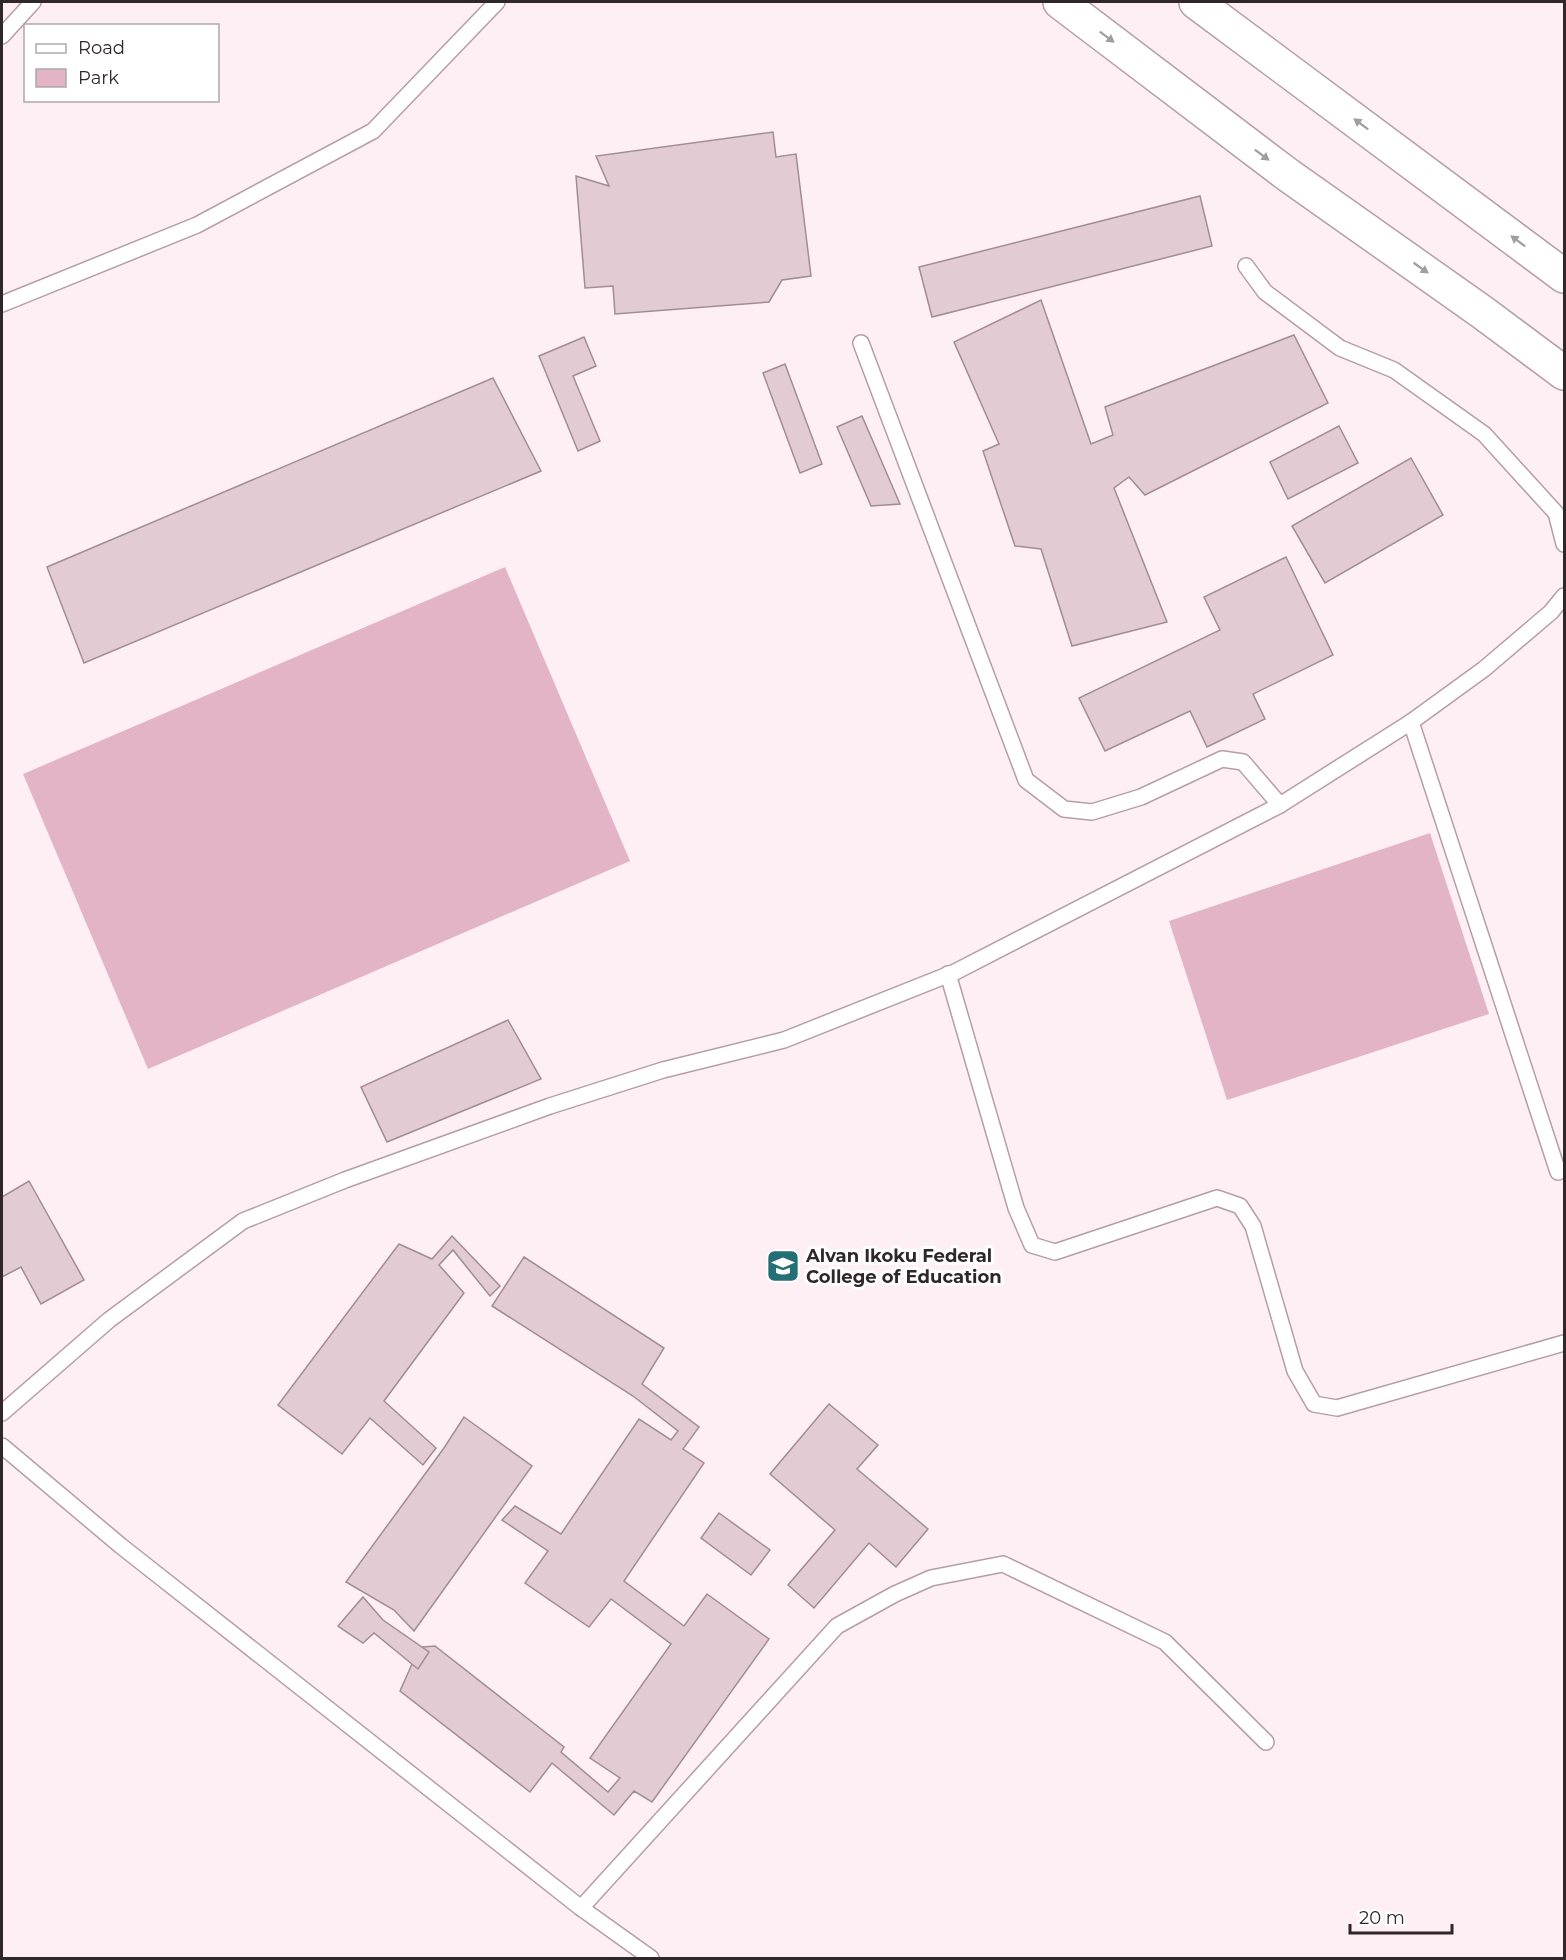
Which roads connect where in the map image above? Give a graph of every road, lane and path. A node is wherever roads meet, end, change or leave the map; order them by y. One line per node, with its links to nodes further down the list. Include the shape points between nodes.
1 (33, 2): 5 (lane)
2 (497, 2): 8 (lane, via 373,131 197,225)
3 (1060, 2): 10 (main road, one-way to 10, via 1288,175)
4 (1196, 2): 7 (main road, one-way to 4)
5 (2, 36)
6 (1246, 266): 11 (lane, via 1265,292 1340,348 1394,370 1484,434 1556,513)
7 (1564, 276)
8 (2, 304)
9 (861, 343): 14 (lane, via 1026,780 1064,809 1092,812 1141,797 1222,759 1243,762)
10 (1564, 373)
11 (1564, 544)
12 (1564, 596): 13 (lane, via 1551,612 1484,669)
13 (1411, 722): 14 (lane); 16 (lane)
14 (1280, 805): 15 (lane)
15 (948, 974): 17 (lane, via 1016,1208 1032,1245 1055,1252 1217,1198 1240,1206 1253,1226 1295,1371 1314,1404 1337,1408); 18 (lane, via 784,1040 663,1070 550,1106 243,1221 109,1320)
16 (1558, 1172)
17 (1564, 1343)
18 (2, 1413)
19 (2, 1446): 21 (lane, via 121,1546)
20 (1266, 1742): 21 (lane, via 1165,1642 1003,1564 932,1578 837,1626)
21 (582, 1908): 22 (lane)
22 (651, 1959)

